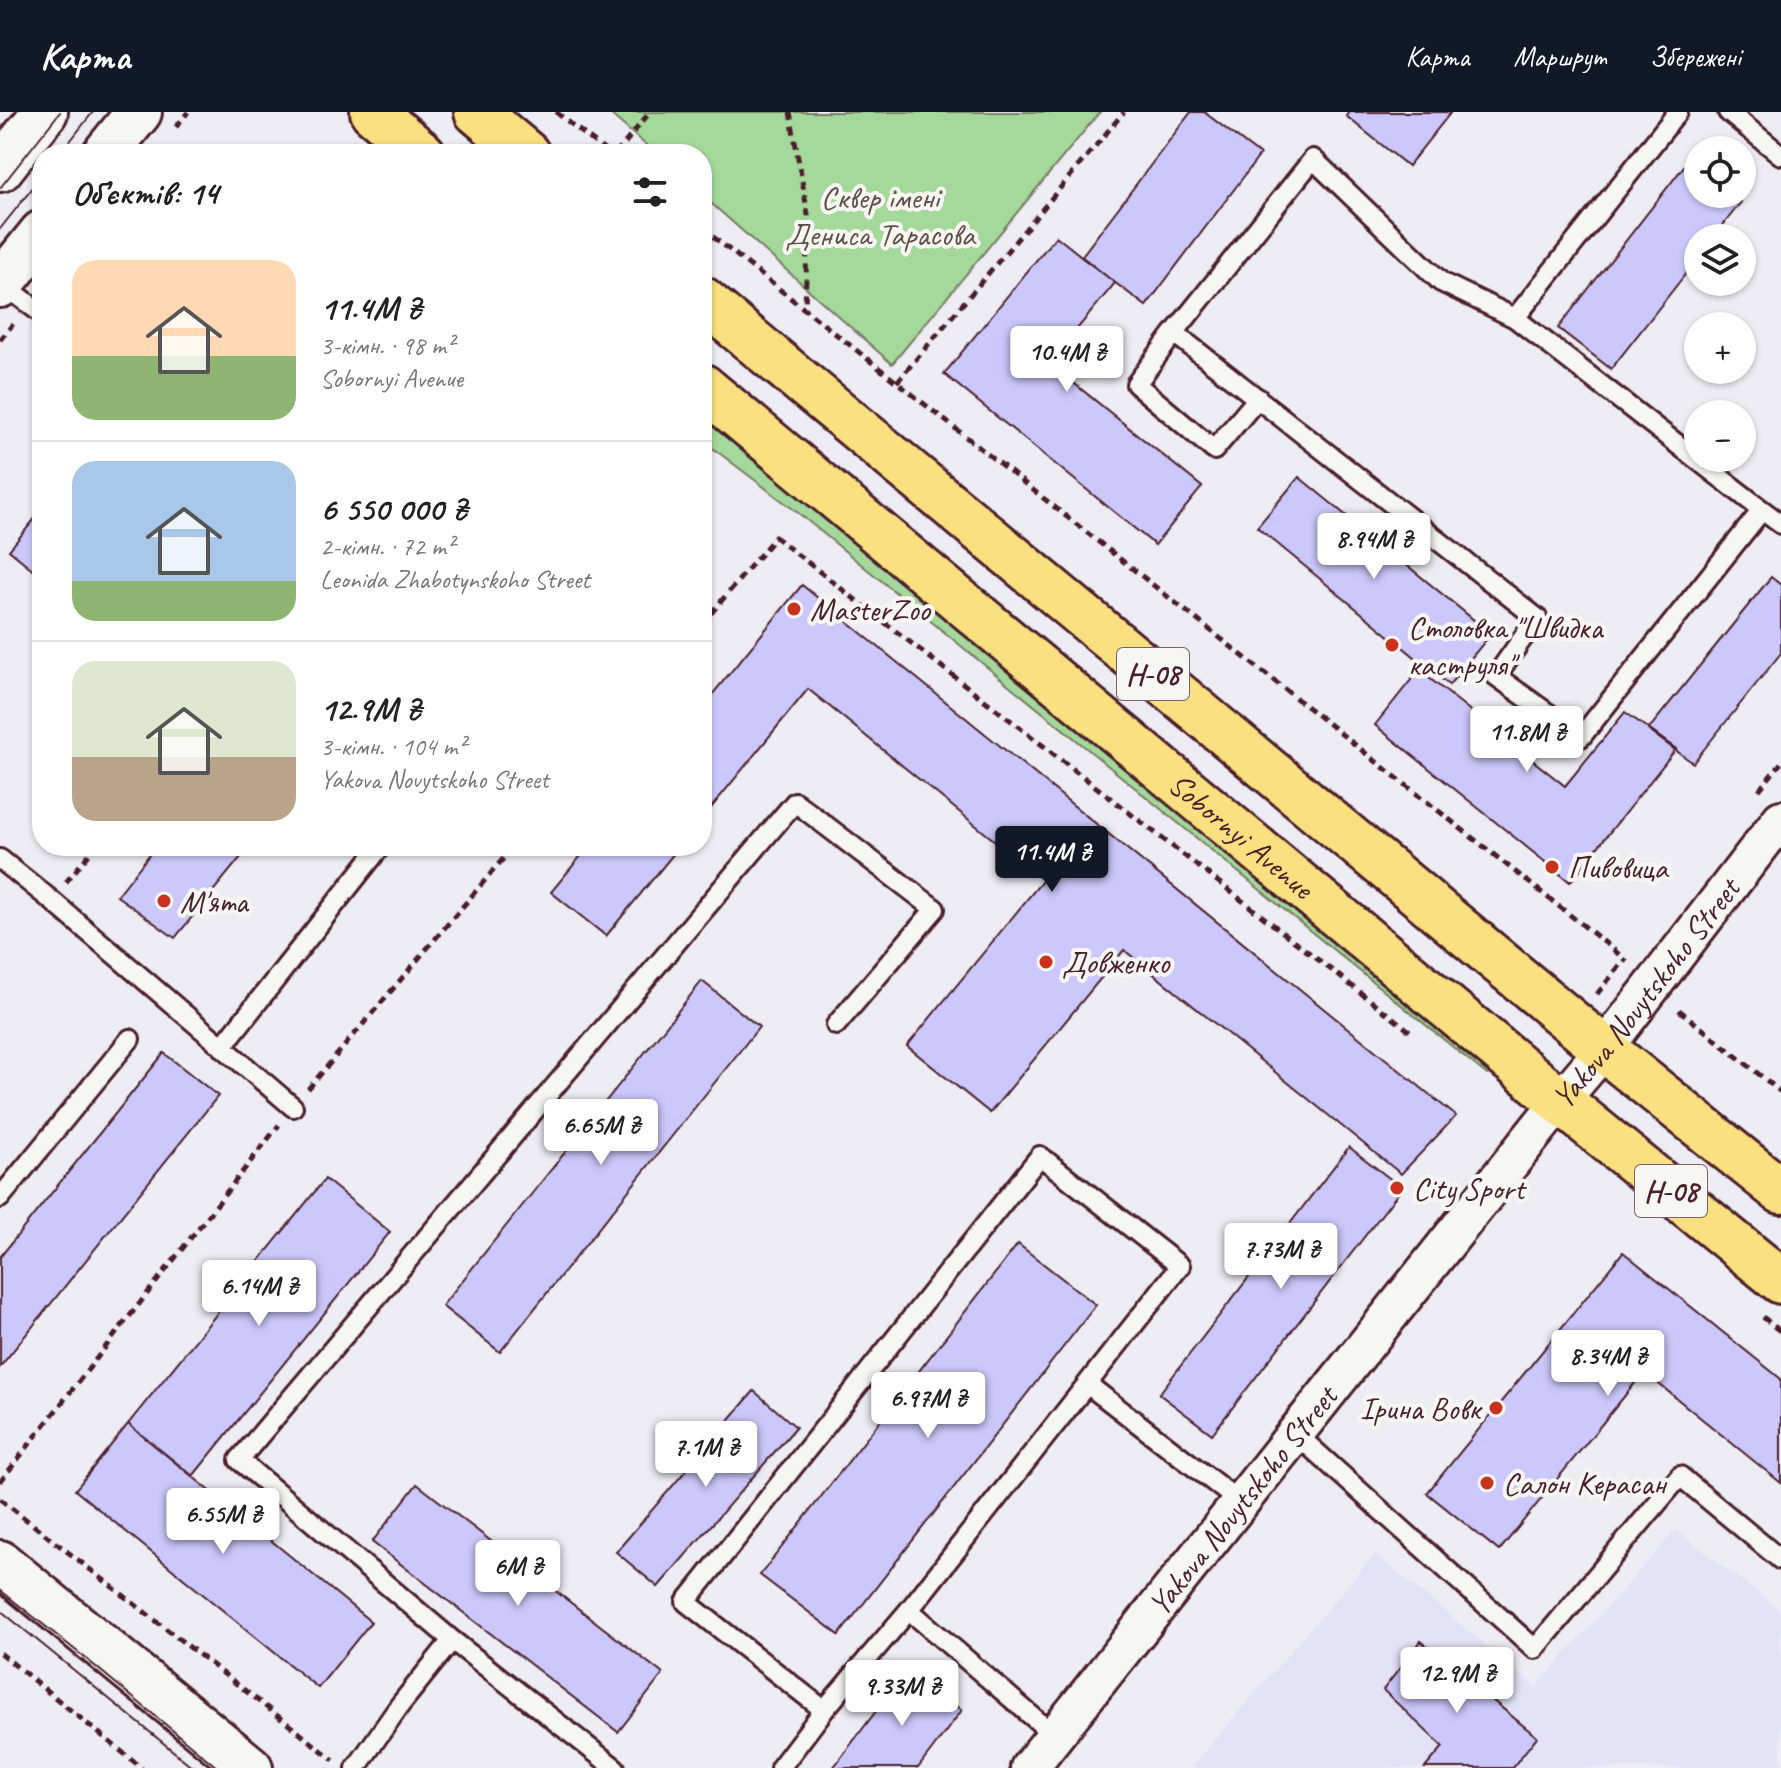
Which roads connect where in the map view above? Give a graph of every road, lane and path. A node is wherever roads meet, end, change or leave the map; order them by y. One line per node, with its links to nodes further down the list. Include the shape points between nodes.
1 (45, 112): 17 (street)
2 (139, 112): 11 (street)
3 (373, 112): 12 (main road)
4 (477, 112): 13 (main road)
5 (556, 112): 14 (path)
6 (650, 112): 15 (path)
7 (790, 112): 23 (path, via 808,215)
8 (1124, 112): 26 (path)
9 (1678, 112): 24 (lane)
10 (1728, 112): 16 (lane)
11 (113, 144)
12 (411, 144)
13 (515, 144)
14 (596, 144)
15 (624, 144)
16 (1781, 155)
17 (0, 169)
18 (712, 236): 23 (path)
19 (32, 245): 20 (street)
20 (1, 284): 21 (lane)
21 (32, 307)
22 (712, 307): 43 (main road, Sobornyi Avenue / Н-08)
23 (805, 309): 26 (path)
24 (1515, 318): 25 (lane, via 1441,282 1313,159); 29 (lane)
25 (1174, 333): 28 (lane); 28 (lane, via 1136,384 1214,450)
26 (897, 382): 38 (path, via 1613,949)
27 (712, 394): 45 (main road, Sobornyi Avenue / Н-08)
28 (1258, 398): 29 (lane, via 1537,618 1496,676 1581,737)
29 (1762, 510): 30 (lane)
30 (1781, 524)
31 (712, 612): 41 (path, via 775,537)
32 (1781, 819): 38 (street, Yakova Novytskoho Street)
33 (88, 856): 37 (path)
34 (373, 856): 42 (lane)
35 (506, 856): 46 (path)
36 (0, 859): 37 (lane)
37 (51, 900): 42 (lane)
38 (1652, 986): 43 (street, Yakova Novytskoho Street); 44 (path)
39 (836, 1025): 59 (lane, via 935,909 795,802 239,1460)
40 (130, 1039): 48 (lane)
41 (1421, 1040)
42 (222, 1047): 46 (lane)
43 (1604, 1049): 45 (street, Yakova Novytskoho Street); 47 (main road, Sobornyi Avenue / Н-08)
44 (1781, 1092)
45 (1560, 1101): 49 (main road, Sobornyi Avenue / Н-08); 52 (street, Yakova Novytskoho Street)
46 (293, 1107): 53 (path)
47 (1781, 1191)
48 (0, 1198)
49 (1769, 1296): 50 (path)
50 (1781, 1332)
51 (1087, 1384): 55 (lane); 58 (lane); 61 (lane, via 1180,1266 1040,1156 686,1602)
52 (1296, 1434): 55 (street, Yakova Novytskoho Street); 56 (lane, via 1535,1649 1680,1476)
53 (0, 1482)
54 (0, 1499): 65 (path)
55 (1241, 1503): 62 (street, Yakova Novytskoho Street)
56 (1781, 1560)
57 (0, 1563): 64 (street)
58 (909, 1610): 61 (lane); 62 (lane)
59 (452, 1640): 66 (lane); 67 (lane)
60 (0, 1653): 63 (path)
61 (824, 1710): 68 (lane)
62 (1055, 1736): 69 (street, Yakova Novytskoho Street)
63 (142, 1768)
64 (250, 1768)
65 (344, 1768)
66 (356, 1768)
67 (615, 1768)
68 (780, 1768)
69 (1029, 1768)

